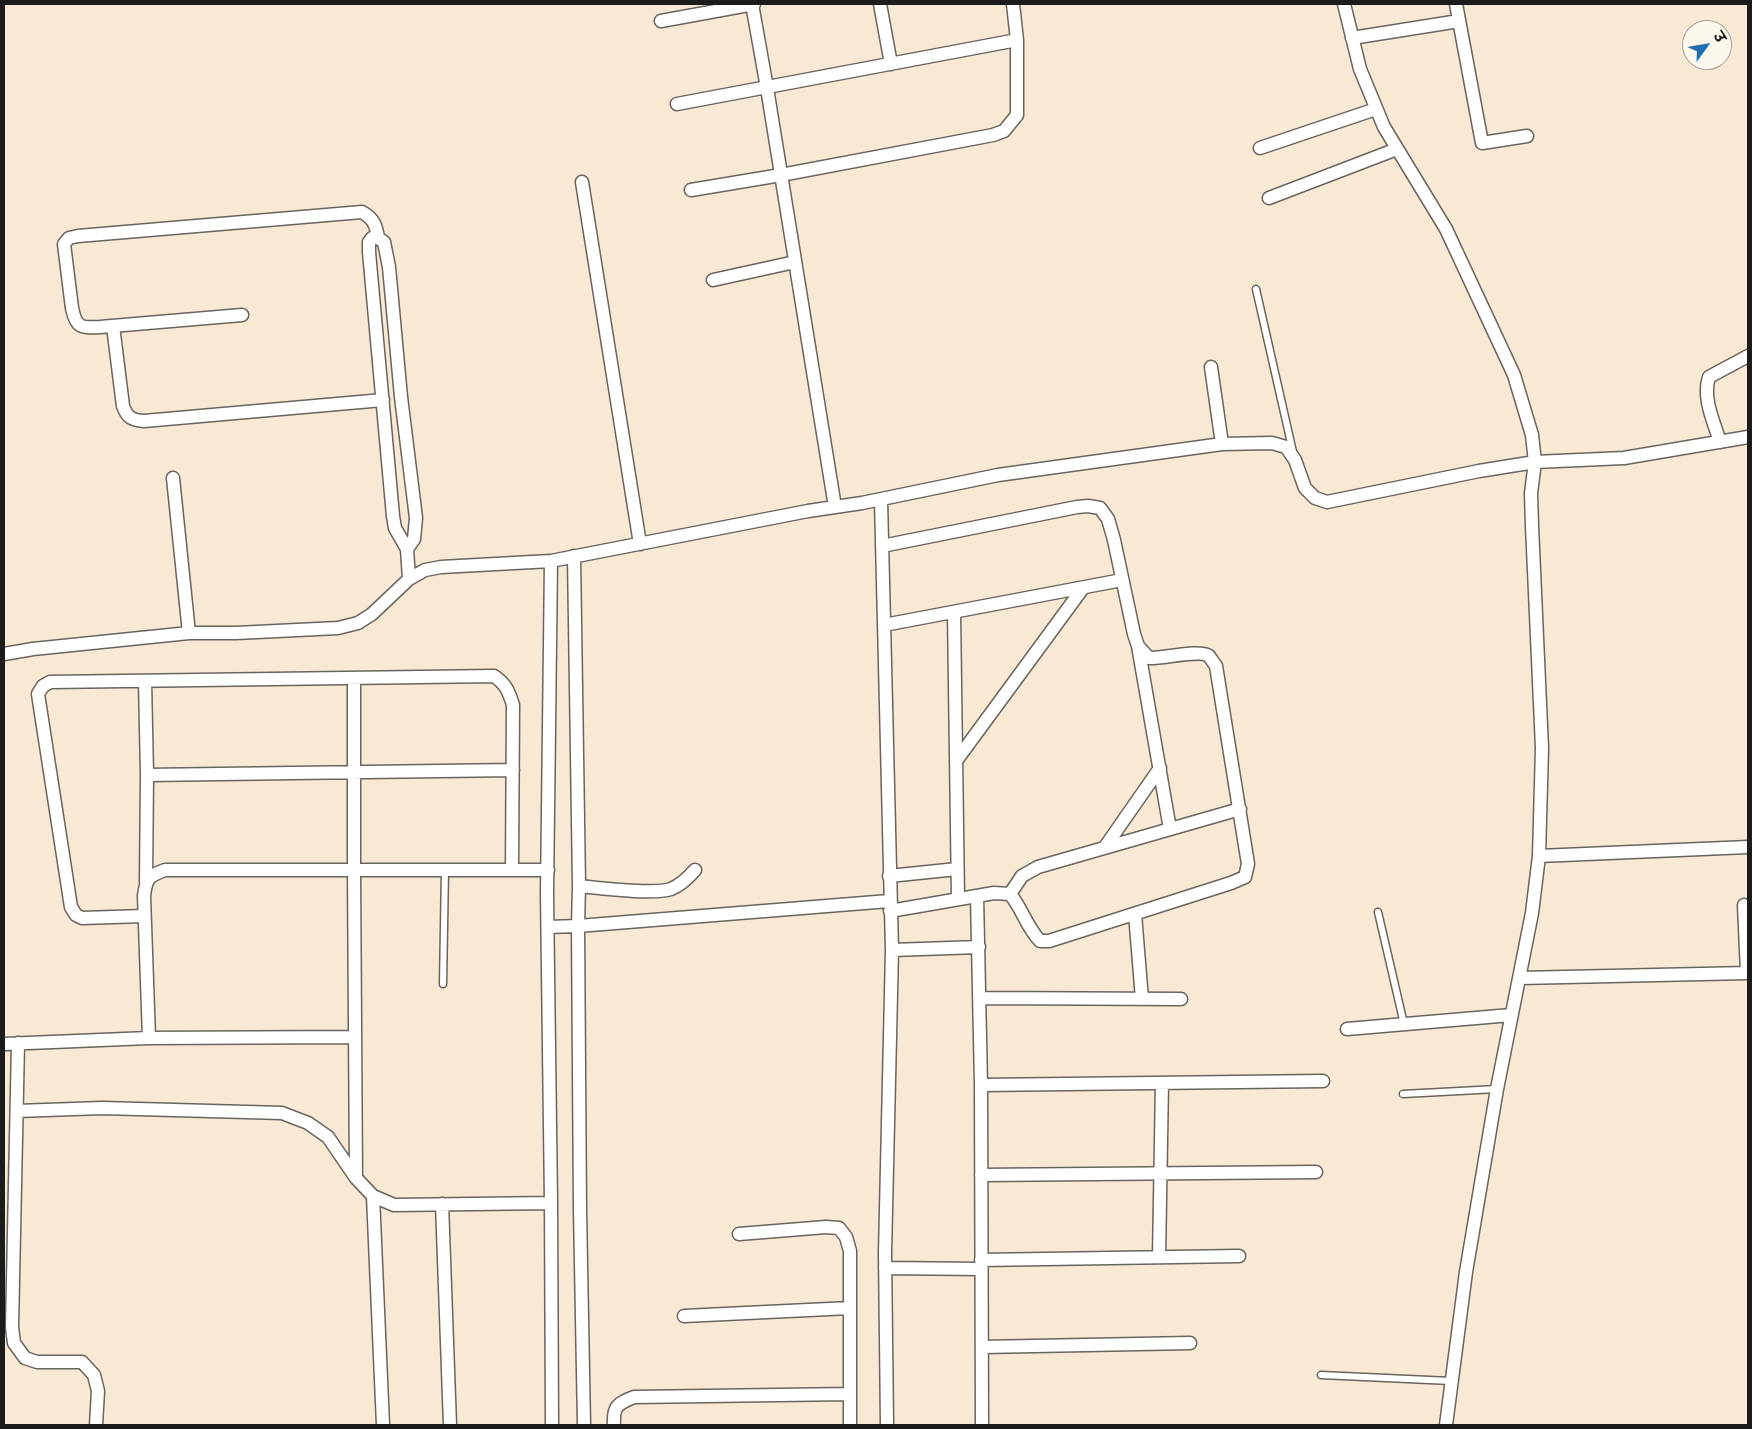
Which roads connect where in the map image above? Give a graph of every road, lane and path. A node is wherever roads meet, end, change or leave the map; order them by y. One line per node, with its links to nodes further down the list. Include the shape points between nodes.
1 (752, 4): 6 (street); 11 (street)
2 (880, 4): 10 (street)
3 (1013, 4): 9 (street)
4 (1344, 4): 8 (street)
5 (1456, 4): 7 (street)
6 (661, 21)
7 (1459, 21): 8 (street); 14 (street, via 1482,143)
8 (1352, 38): 13 (street, via 1360,70)
9 (1017, 40): 10 (street); 17 (street, via 1018,115 1004,131)
10 (891, 64): 11 (street)
11 (767, 88): 12 (street); 17 (street)
12 (677, 104)
13 (1376, 109): 15 (street); 16 (street)
14 (1527, 136)
15 (1260, 148)
16 (1396, 149): 20 (street); 34 (street, via 1446,229 1514,375 1532,435)
17 (781, 175): 19 (street); 22 (street)
18 (582, 182): 38 (street)
19 (691, 190)
20 (1269, 198)
21 (378, 238): 26 (street, via 372,218 362,212 69,238 64,244 64,253 74,318 78,325 86,328); 29 (street, via 369,242); 40 (street, via 384,242 389,267 416,518 414,539)
22 (795, 262): 23 (street); 37 (street)
23 (713, 280)
24 (1256, 289): 33 (lane)
25 (242, 315): 26 (street)
26 (113, 326): 29 (street, via 123,406 127,416 134,420)
27 (1748, 356): 31 (street, via 1710,377 1706,386)
28 (1211, 367): 32 (street)
29 (383, 400): 40 (street, via 393,516 395,528)
30 (1748, 438): 31 (street)
31 (1720, 442): 34 (street, via 1624,458)
32 (1222, 444): 33 (street, via 1272,443 1286,447); 36 (street, via 998,475)
33 (1295, 460): 34 (street, via 1305,488 1315,498 1327,502)
34 (1535, 462): 62 (street, via 1531,493 1542,748)
35 (173, 478): 48 (street)
36 (881, 500): 37 (street); 39 (street)
37 (835, 507): 38 (street)
38 (640, 544): 41 (street)
39 (882, 546): 44 (street, via 1088,506 1100,508 1108,519); 47 (street)
40 (407, 549): 43 (street)
41 (574, 556): 42 (street); 71 (street)
42 (551, 561): 43 (street, via 441,567 425,570); 67 (street)
43 (409, 579): 48 (street, via 372,614 358,623 338,628)
44 (1122, 580): 45 (street); 49 (street)
45 (1083, 588): 46 (street); 53 (street)
46 (954, 612): 47 (street); 53 (street)
47 (884, 625): 69 (street)
48 (189, 633): 50 (street)
49 (1138, 646): 54 (street); 58 (street, via 1149,658 1199,652 1208,655 1216,666)
50 (4, 654)
51 (354, 678): 52 (street); 55 (street, via 494,676 510,693 513,706); 56 (street)
52 (145, 681): 57 (street); 79 (street, via 50,682 38,694 71,907 82,918)
53 (956, 761): 63 (street)
54 (1160, 768): 59 (street); 60 (street)
55 (513, 770): 56 (street); 66 (street)
56 (354, 773): 57 (street); 64 (street)
57 (148, 775): 70 (street)
58 (1240, 809): 59 (street); 78 (street, via 1248,864 1245,877)
59 (1170, 829): 60 (street)
60 (1105, 847): 72 (street, via 1030,870)
61 (1748, 847): 62 (street)
62 (1539, 856): 85 (street)
63 (957, 869): 69 (street); 74 (street)
64 (354, 870): 65 (street); 70 (street, via 165,870 153,874); 93 (street)
65 (445, 870): 66 (street); 86 (lane)
66 (512, 870): 67 (street)
67 (548, 870): 81 (street)
68 (695, 870): 71 (street, via 683,883 669,890)
69 (889, 876): 76 (street)
70 (146, 882): 79 (street)
71 (580, 886): 80 (street)
72 (1010, 894): 73 (street, via 994,892); 78 (street, via 1019,904 1030,931 1040,941 1050,941)
73 (977, 896): 74 (street); 82 (street)
74 (958, 899): 76 (street)
75 (1744, 905): 84 (street)
76 (890, 906): 80 (street); 83 (street)
77 (1378, 912): 91 (lane)
78 (1136, 914): 88 (street)
79 (144, 916): 94 (street)
80 (578, 926): 81 (street); 127 (street)
81 (548, 927): 108 (street)
82 (978, 947): 83 (street); 87 (street)
83 (892, 950): 115 (street)
84 (1748, 973): 85 (street)
85 (1519, 978): 90 (street)
86 (443, 984)
87 (980, 998): 88 (street); 99 (street)
88 (1142, 999): 89 (street)
89 (1181, 999)
90 (1511, 1015): 91 (street); 100 (street)
91 (1404, 1024): 92 (street)
92 (1347, 1029)
93 (355, 1037): 94 (street); 106 (street)
94 (149, 1038): 95 (street)
95 (18, 1043): 96 (street); 102 (street)
96 (4, 1044)
97 (1323, 1082): 98 (street)
98 (1162, 1083): 99 (street); 104 (street)
99 (981, 1085): 105 (street)
100 (1497, 1089): 101 (lane); 121 (street)
101 (1403, 1094)
102 (16, 1111): 106 (street, via 102,1108 282,1113 308,1123 328,1137); 111 (street)
103 (1316, 1172): 104 (street)
104 (1161, 1173): 105 (street); 113 (street)
105 (981, 1175): 114 (street)
106 (356, 1178): 107 (street)
107 (373, 1196): 109 (street, via 394,1205); 124 (street)
108 (551, 1203): 109 (street); 126 (street)
109 (442, 1204): 125 (street)
110 (739, 1234): 116 (street, via 826,1226 839,1228 850,1251)
111 (9, 1252): 123 (street, via 14,1342 25,1358 37,1362 82,1362 94,1375 98,1390)
112 (1239, 1256): 113 (street)
113 (1159, 1257): 114 (street)
114 (981, 1264): 115 (street); 119 (street)
115 (885, 1268): 130 (street)
116 (850, 1308): 117 (street); 122 (street)
117 (684, 1316)
118 (1190, 1343): 119 (street)
119 (982, 1347): 131 (street)
120 (1321, 1375): 121 (lane)
121 (1451, 1382): 132 (street)
122 (850, 1394): 128 (street, via 634,1397 620,1402 613,1412); 129 (street)
123 (96, 1425)
124 (383, 1425)
125 (450, 1425)
126 (552, 1425)
127 (584, 1425)
128 (614, 1425)
129 (850, 1425)
130 (887, 1425)
131 (982, 1425)
132 (1446, 1425)

